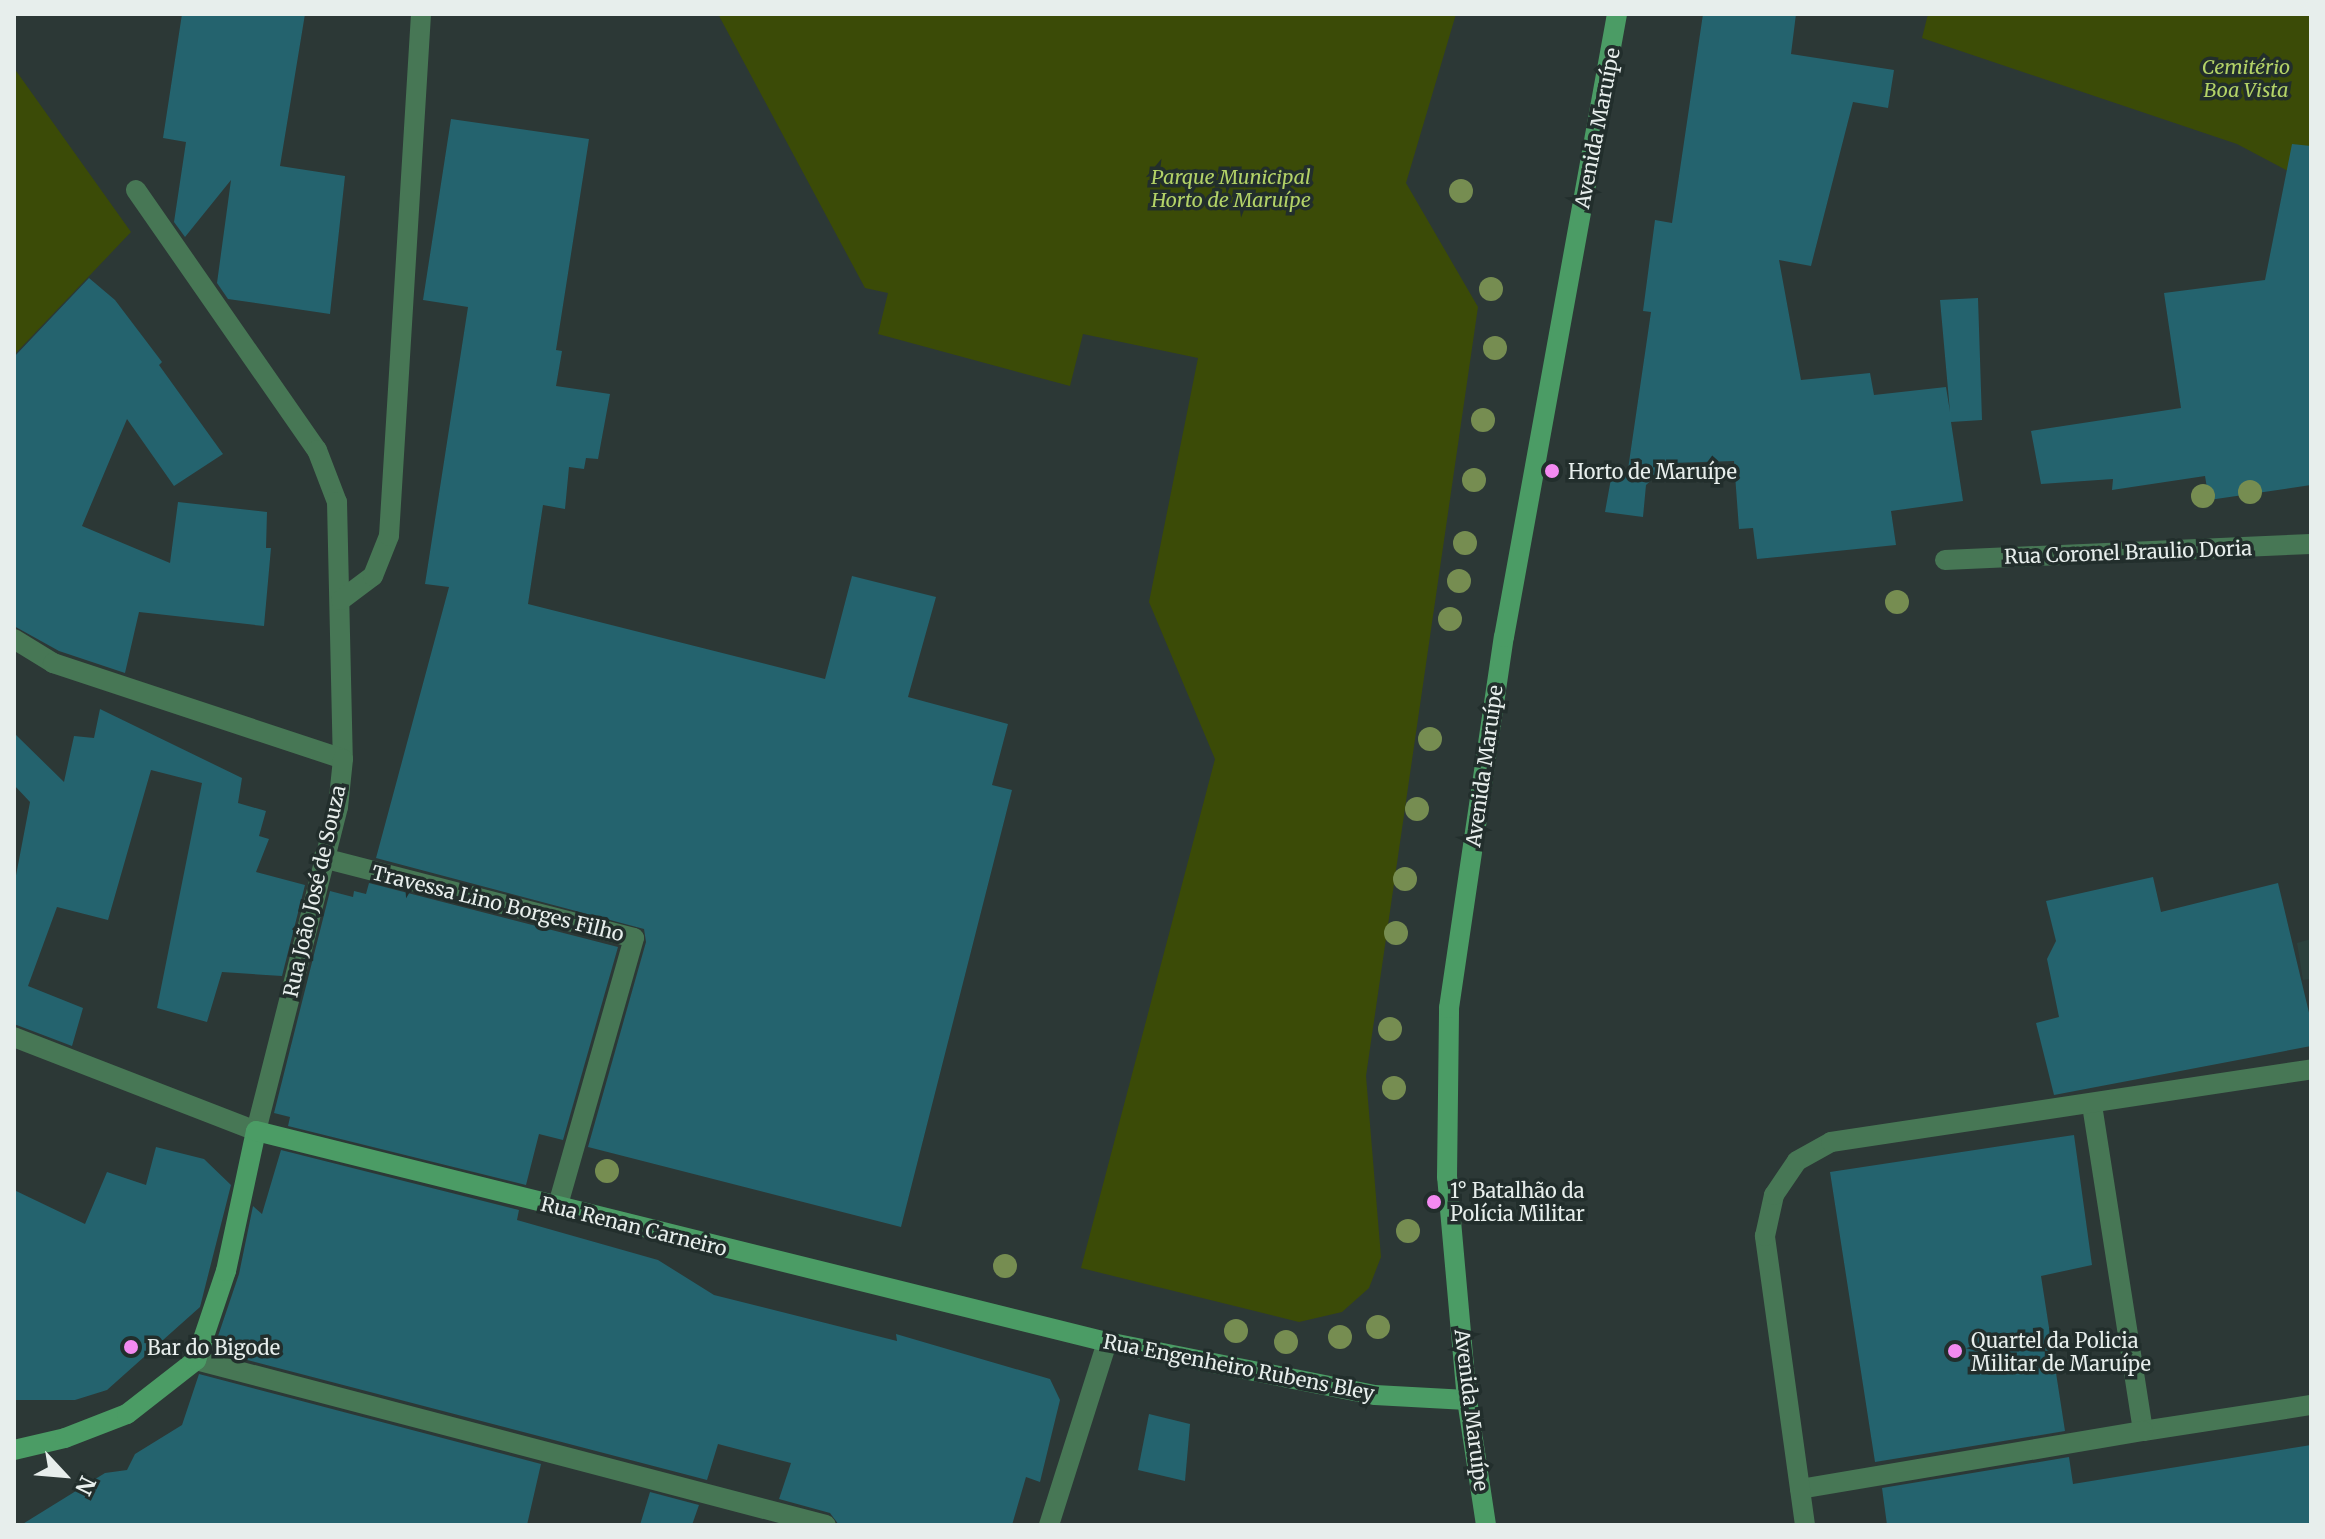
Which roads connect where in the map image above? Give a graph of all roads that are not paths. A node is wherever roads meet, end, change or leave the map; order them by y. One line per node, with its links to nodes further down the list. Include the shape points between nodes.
1 (421, 14): 6 (street, via 389,536 373,576)
2 (1617, 14): 18 (street, Avenida Maruípe, via 1504,637 1449,1008 1447,1177)
3 (136, 190): 6 (street, via 317,450 337,502)
4 (2311, 544): 5 (street, Rua Coronel Braulio Doria)
5 (1945, 560)
6 (341, 600): 8 (street)
7 (14, 639): 8 (street, Rua João José de Souza, via 53,663 179,700)
8 (343, 759): 9 (street, Rua João José de Souza, via 338,807)
9 (323, 858): 13 (street, Rua João José de Souza); 14 (street, Travessa Lino Borges Filho, via 634,938)
10 (14, 1037): 13 (street)
11 (2311, 1069): 12 (street)
12 (2092, 1105): 20 (street); 22 (street, via 1831,1142 1797,1161 1774,1195 1765,1236)
13 (256, 1131): 14 (street, Rua Renan Carneiro); 17 (street, via 226,1271)
14 (557, 1208): 15 (street, Rua Renan Carneiro)
15 (1012, 1318): 16 (street, Rua Engenheiro Rubens Bley)
16 (1107, 1342): 18 (street, Rua Engenheiro Rubens Bley, via 1375,1395); 24 (street)
17 (196, 1360): 21 (street, via 127,1414 65,1438); 23 (street)
18 (1467, 1400): 25 (street, Avenida Maruípe)
19 (2311, 1405): 20 (street)
20 (2143, 1431): 22 (street)
21 (14, 1450)
22 (1800, 1489): 26 (street)
23 (826, 1525)
24 (1049, 1525)
25 (1486, 1525)
26 (1805, 1525)

